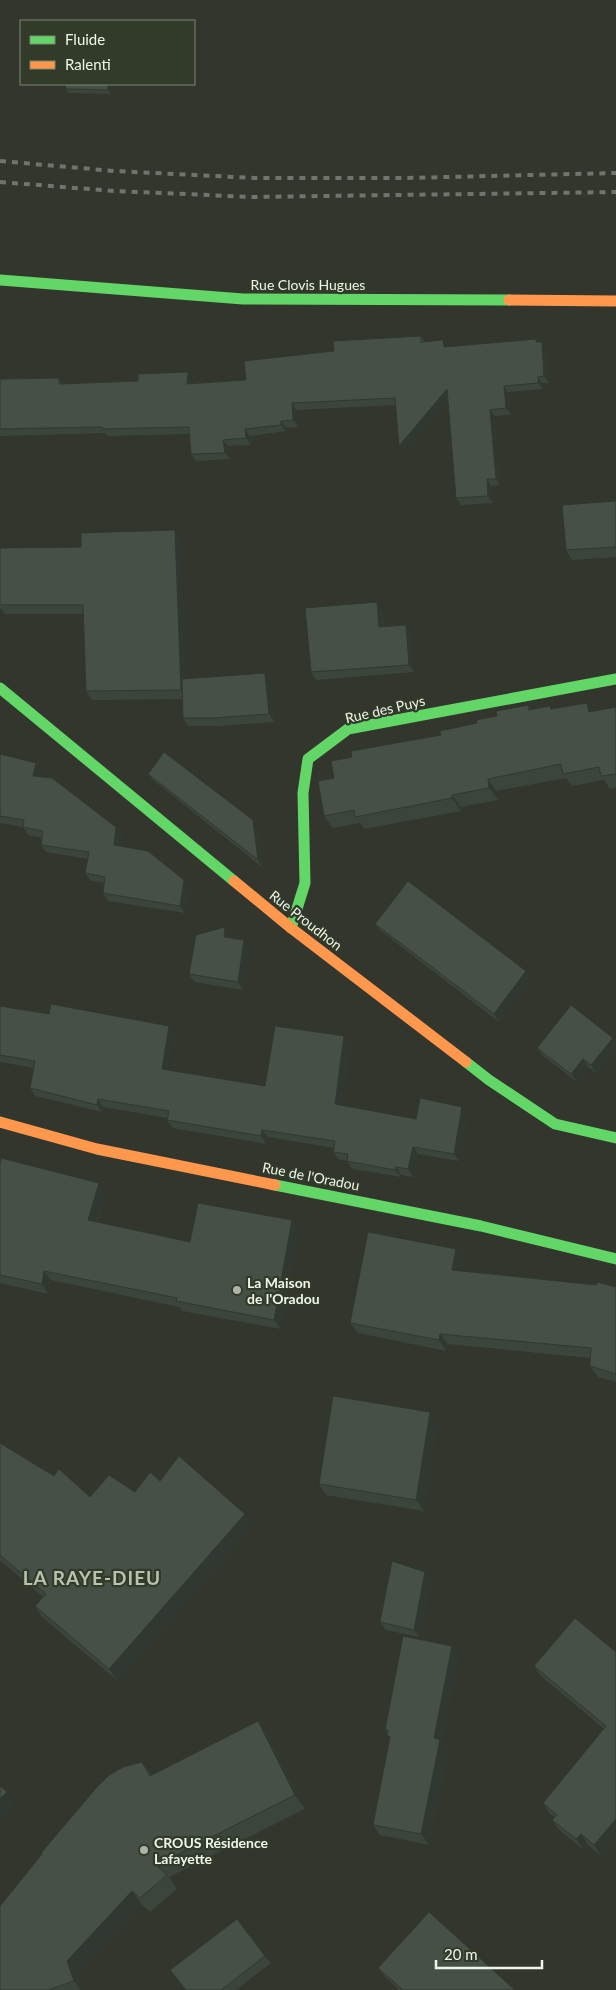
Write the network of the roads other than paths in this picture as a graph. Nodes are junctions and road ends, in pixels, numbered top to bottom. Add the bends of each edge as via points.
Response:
1 (0, 280) edge
2 (616, 301) edge
3 (616, 679) edge
4 (0, 688) edge
5 (291, 928) junction
6 (0, 1122) edge
7 (616, 1138) edge
8 (616, 1259) edge

1 - 2 street, Rue Clovis Hugues via 243,299
3 - 5 street, Rue des Puys via 348,729 308,759 303,793 305,883
4 - 5 street, Rue Proudhon
5 - 7 street, Rue Proudhon via 489,1080 555,1124
6 - 8 street, Rue de l'Oradou via 97,1149 481,1226

